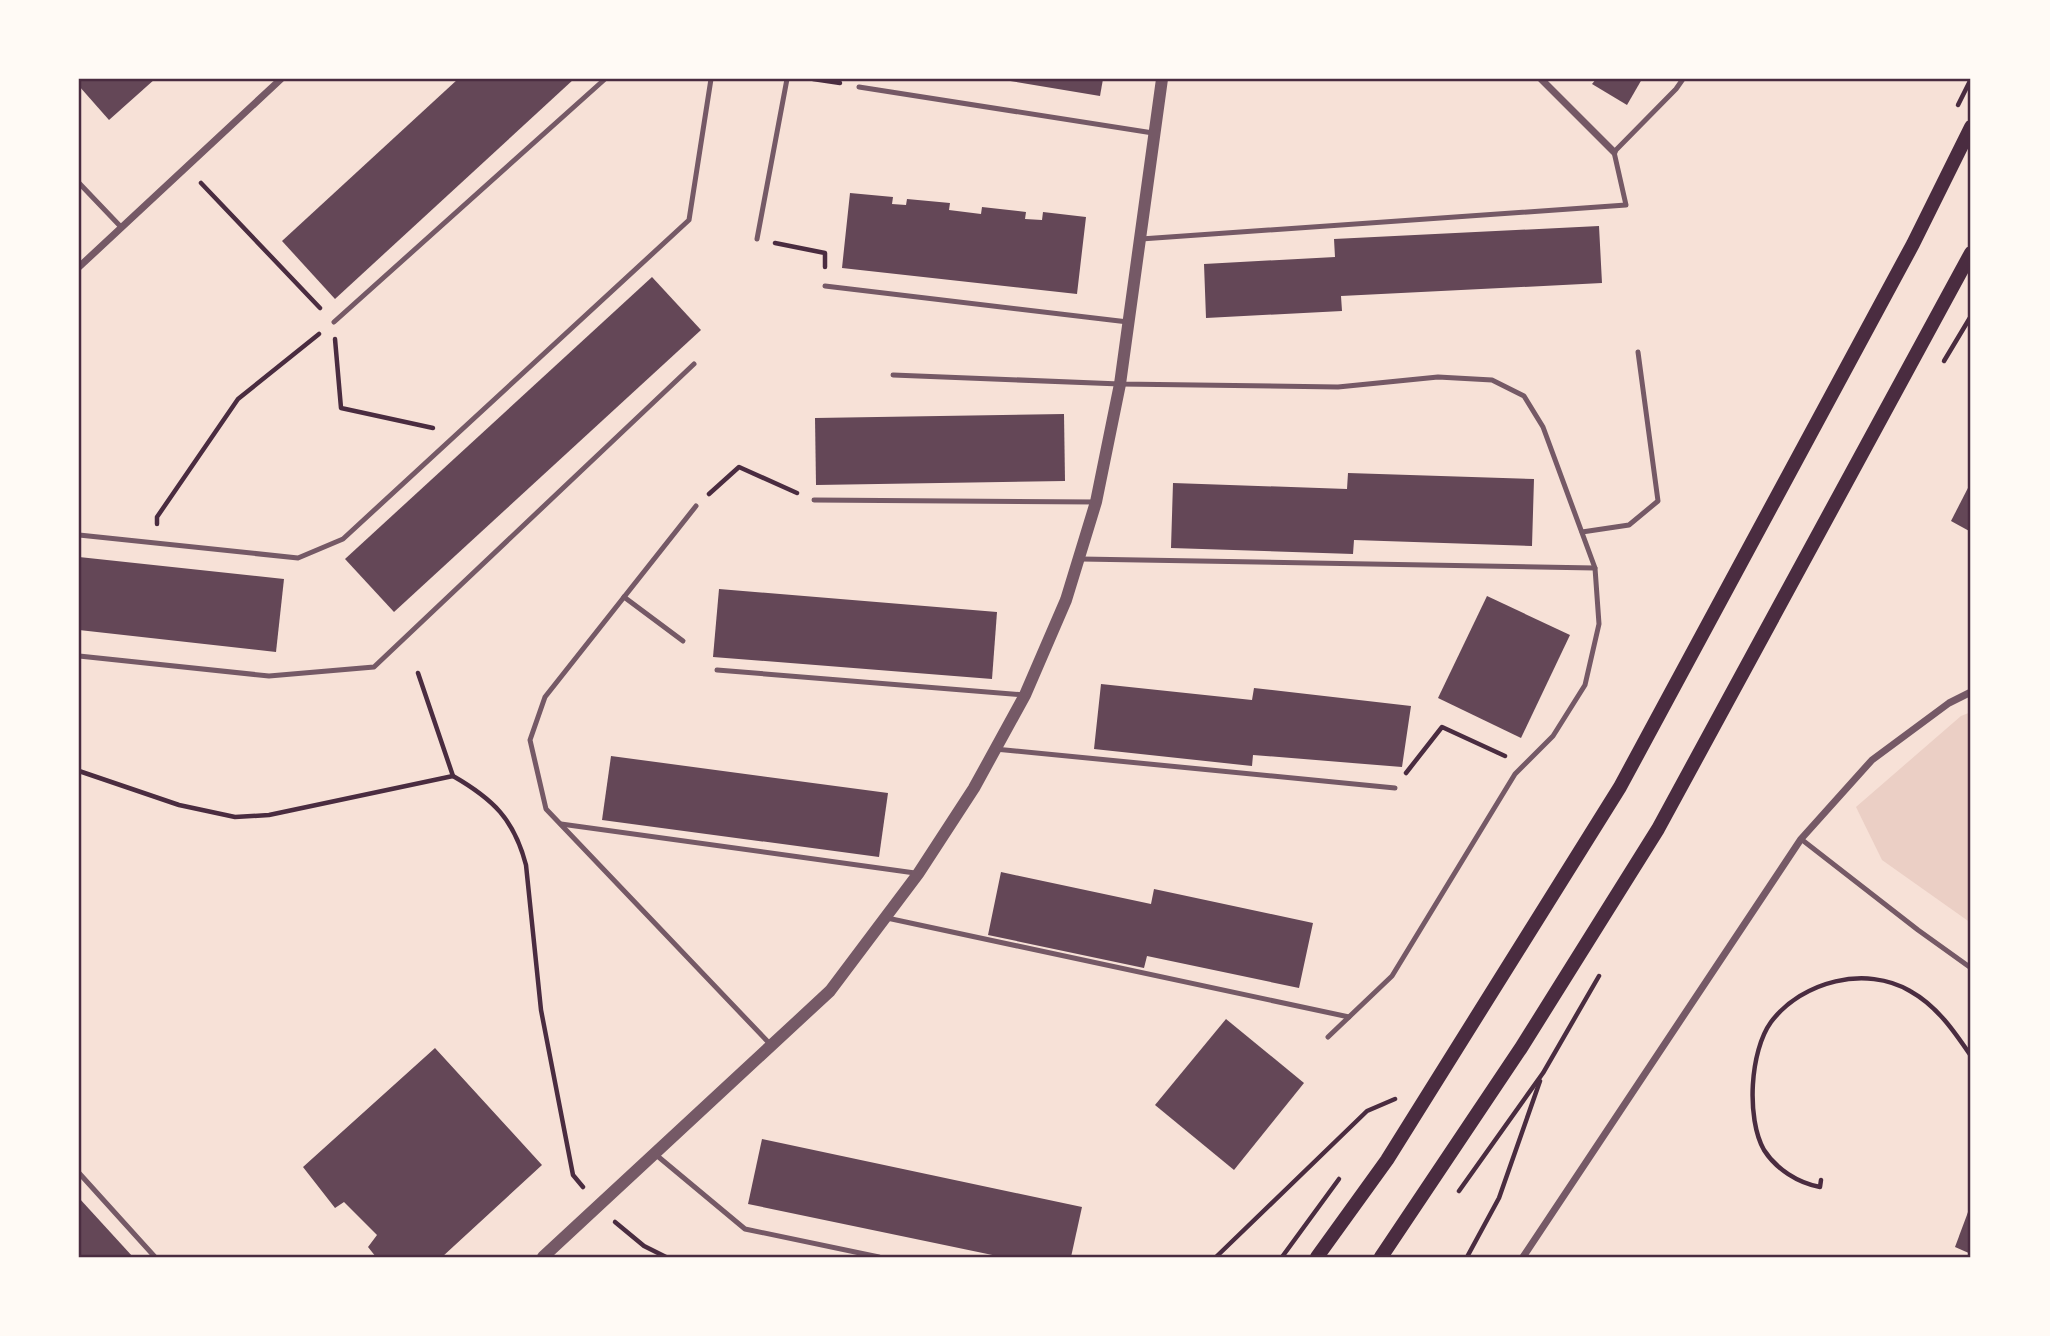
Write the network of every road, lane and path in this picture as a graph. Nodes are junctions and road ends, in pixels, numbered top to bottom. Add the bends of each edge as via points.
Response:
1 (281, 79) edge
2 (606, 79) edge
3 (711, 79) edge
4 (787, 79) edge
5 (813, 79) edge
6 (1162, 79) edge
7 (1541, 79) edge
8 (1682, 79) edge
9 (1971, 79) edge
10 (859, 86) joint
11 (1955, 114) dead end
12 (1971, 127) edge
13 (1153, 134) junction
14 (1614, 152) junction
15 (186, 167) junction
16 (79, 183) edge
17 (121, 227) junction
18 (757, 239) joint
19 (1139, 240) junction
20 (1971, 253) edge
21 (79, 267) edge
22 (825, 286) joint
23 (334, 322) junction
24 (1128, 322) junction
25 (1638, 352) dead end
26 (694, 364) dead end
27 (893, 375) dead end
28 (1120, 384) junction
29 (457, 433) junction
30 (814, 500) joint
31 (1096, 502) junction
32 (696, 506) joint
33 (1582, 532) junction
34 (79, 535) edge
35 (155, 543) junction
36 (1078, 559) junction
37 (1595, 568) junction
38 (624, 597) junction
39 (683, 641) dead end
40 (79, 656) edge
41 (717, 670) dead end
42 (418, 673) dead end
43 (1971, 692) edge
44 (1025, 695) junction
45 (995, 749) junction
46 (1524, 765) junction
47 (79, 771) edge
48 (453, 776) junction
49 (1395, 788) joint
50 (560, 824) junction
51 (1801, 839) junction
52 (918, 874) junction
53 (886, 918) junction
54 (1971, 968) edge
55 (1349, 1017) junction
56 (1328, 1037) dead end
57 (772, 1046) junction
58 (1971, 1056) edge
59 (1399, 1097) dead end
60 (655, 1154) junction
61 (79, 1173) edge
62 (1821, 1180) dead end
63 (1458, 1192) dead end
64 (600, 1206) junction
65 (155, 1257) edge
66 (543, 1257) edge
67 (666, 1257) edge
68 (878, 1257) edge
69 (1216, 1257) edge
70 (1317, 1257) edge
71 (1381, 1257) edge
72 (1467, 1257) edge
73 (1523, 1257) edge

1 - 15 street
2 - 23 lane
3 - 29 lane via 688,220
4 - 18 lane
5 - 10 path
6 - 13 street
7 - 14 street
8 - 14 lane
9 - 11 path
10 - 13 lane
12 - 70 main road via 1913,244 1620,787 1387,1160
13 - 19 street
14 - 19 lane via 1626,205
15 - 17 street
15 - 23 path
16 - 17 lane
17 - 21 street
18 - 22 path via 825,253
19 - 24 street
20 - 71 main road via 1658,829 1521,1048
22 - 24 lane
23 - 29 path via 341,408
23 - 35 path via 237,400 158,517
24 - 28 street
25 - 33 lane via 1658,501 1629,525
26 - 40 lane via 374,667 269,676
27 - 28 lane
28 - 31 street
28 - 33 lane via 1338,387 1438,377 1492,380 1524,396 1543,427
29 - 35 lane via 343,539 298,558
30 - 31 lane
30 - 32 path via 739,467
31 - 36 street
32 - 38 lane
33 - 37 lane
34 - 35 lane
36 - 37 lane
36 - 44 street via 1066,600
37 - 46 lane via 1599,624 1586,685 1553,736
38 - 39 lane
38 - 50 lane via 545,697 530,740 546,809
41 - 44 lane
42 - 48 path
43 - 51 street via 1872,760
44 - 45 street
45 - 49 lane
45 - 52 street
46 - 49 path via 1442,727
46 - 55 lane via 1392,976
47 - 48 path via 178,804 235,817 269,815
48 - 64 path via 495,805 521,846 541,1010 573,1175
50 - 52 lane
50 - 57 lane
51 - 54 lane
51 - 73 street
52 - 53 street
53 - 55 lane
53 - 57 street via 831,991
55 - 56 lane
57 - 60 street
58 - 62 path via 1945,1018 1911,991 1885,980 1851,978 1822,985 1797,998 1771,1022 1760,1047 1753,1077 1754,1121 1764,1150 1787,1174 1820,1187
59 - 69 path via 1367,1111
60 - 64 street
60 - 68 lane via 745,1229
61 - 65 lane
63 - 72 path via 1543,1073 1499,1198
64 - 66 street
64 - 67 path via 621,1229

